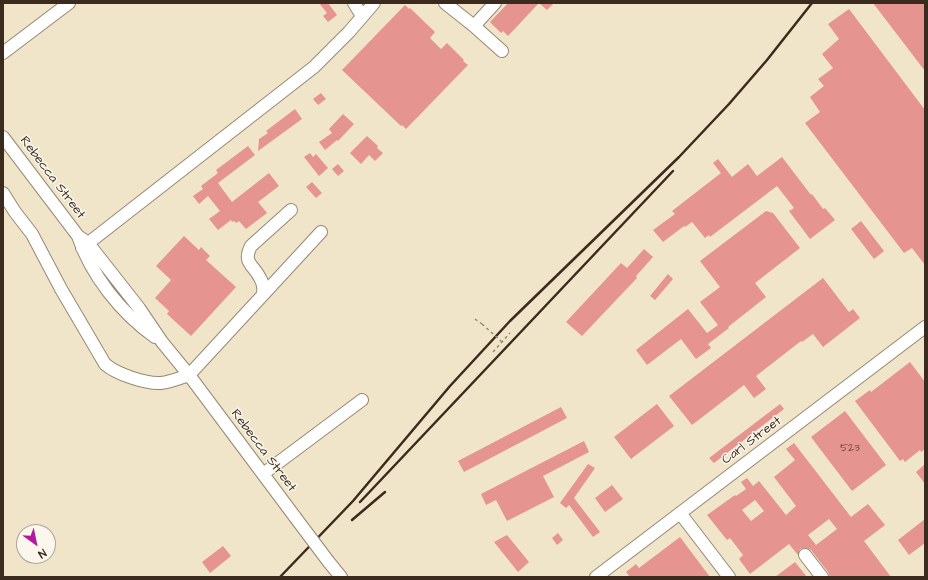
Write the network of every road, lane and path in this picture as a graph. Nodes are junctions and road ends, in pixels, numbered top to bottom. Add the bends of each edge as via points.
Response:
1 (69, 3) edge
2 (354, 3) edge
3 (374, 3) edge
4 (445, 3) edge
5 (495, 3) edge
6 (362, 16) junction
7 (474, 26) junction
8 (502, 51) dead end
9 (3, 53) edge
10 (3, 137) edge
11 (3, 193) edge
12 (291, 210) dead end
13 (321, 232) dead end
14 (83, 242) junction
15 (263, 294) junction
16 (475, 319) dead end
17 (925, 327) edge
18 (510, 333) dead end
19 (502, 342) junction
20 (493, 352) dead end
21 (189, 375) junction
22 (362, 400) dead end
23 (263, 474) junction
24 (680, 513) junction
25 (805, 555) dead end
26 (341, 577) edge
27 (596, 577) edge
28 (729, 577) edge
29 (822, 577) edge

1 - 9 street
2 - 6 street
3 - 6 street
4 - 7 street
5 - 7 street
6 - 14 street via 310,70
7 - 8 street
10 - 14 street, Rebecca Street
11 - 21 street via 38,245 105,364 119,373 149,382 162,383
12 - 15 street via 249,250 248,262 260,278 264,288
13 - 15 street
14 - 21 street, Rebecca Street via 139,308
15 - 21 street
16 - 19 path, bridge
17 - 24 street, Carl Street
18 - 19 path
19 - 20 path
21 - 23 street, Rebecca Street
22 - 23 street
23 - 26 street, Rebecca Street, bridge
24 - 27 street, Carl Street
24 - 28 street
25 - 29 street

